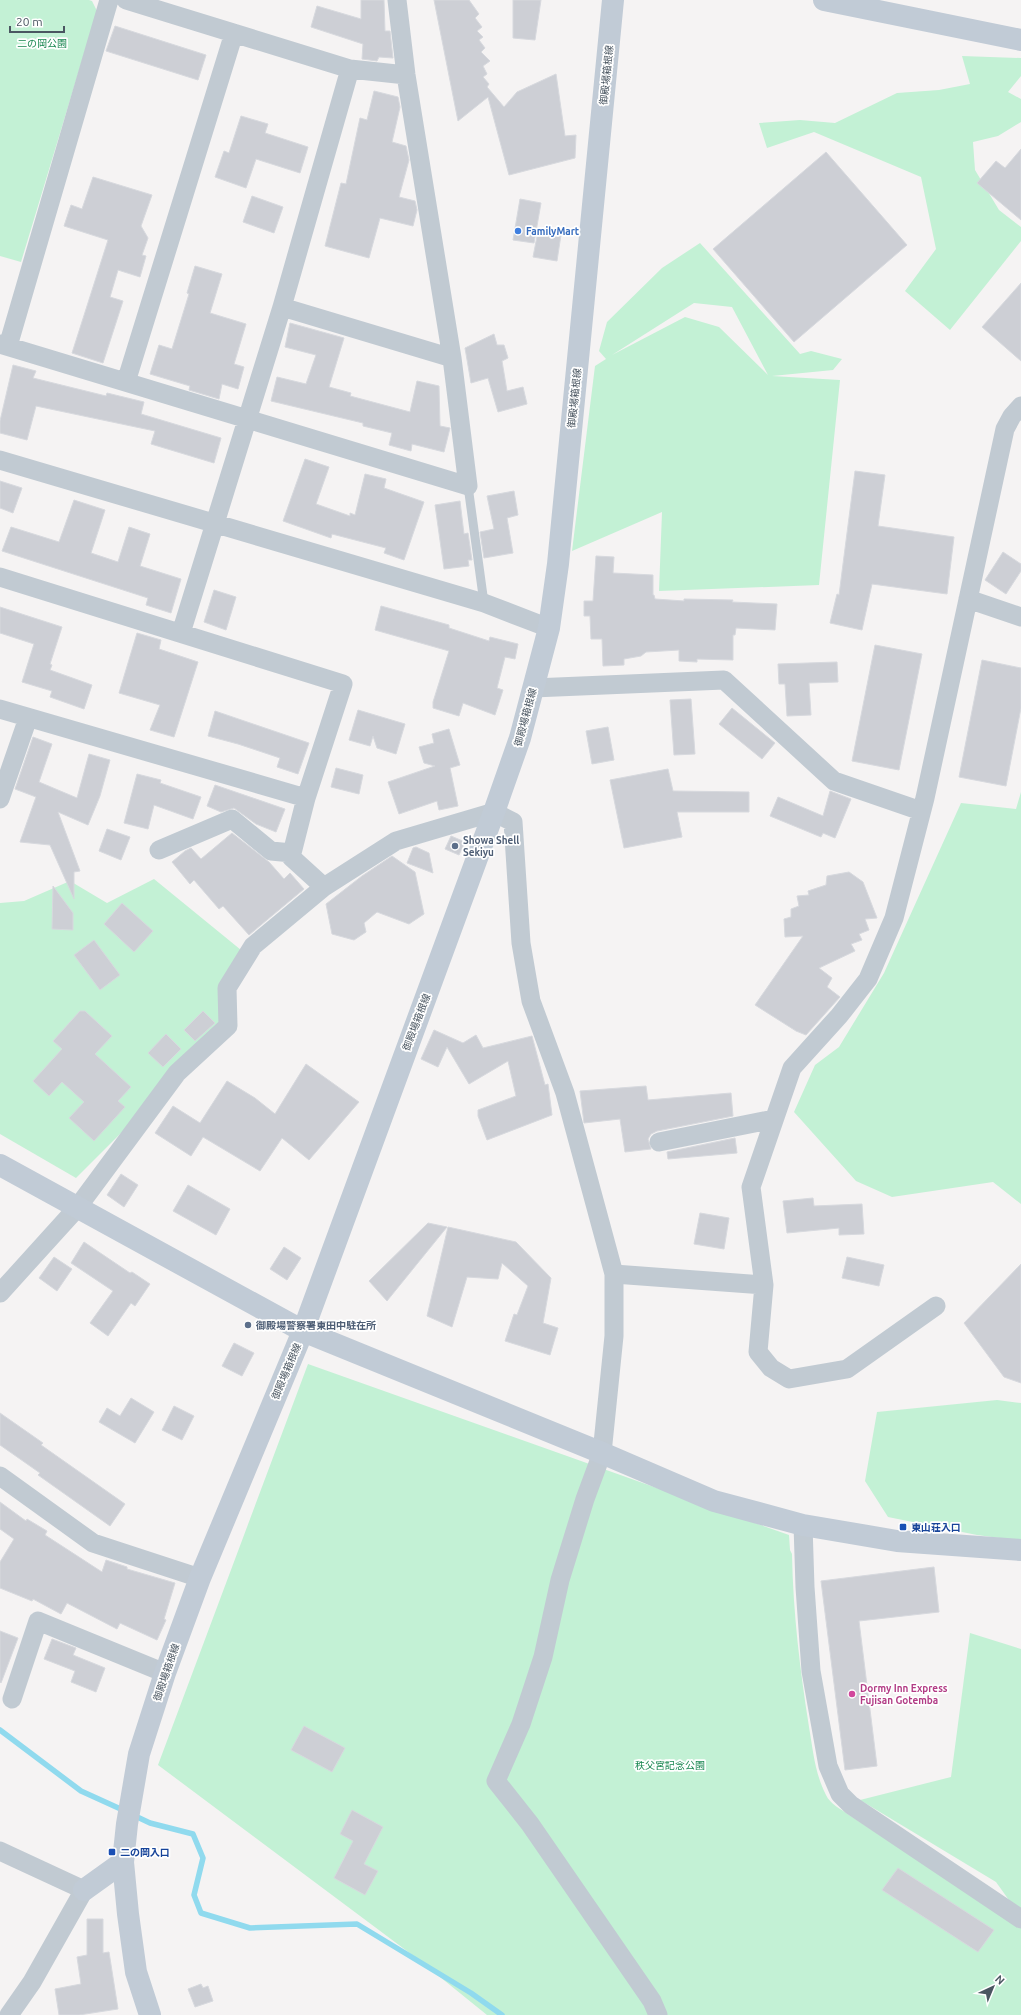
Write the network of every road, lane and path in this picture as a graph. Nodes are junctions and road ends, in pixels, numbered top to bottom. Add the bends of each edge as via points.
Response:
1 (110, 0) edge
2 (126, 0) edge
3 (397, 0) edge
4 (613, 0) edge
5 (824, 0) edge
6 (234, 33) junction
7 (1021, 40) edge
8 (350, 69) junction
9 (406, 75) junction
10 (282, 307) junction
11 (4, 345) edge
12 (452, 358) junction
13 (126, 382) junction
14 (1021, 406) edge
15 (248, 420) junction
16 (0, 460) edge
17 (468, 486) junction
18 (214, 523) junction
19 (0, 577) edge
20 (968, 599) junction
21 (484, 603) junction
22 (1021, 617) edge
23 (549, 628) junction
24 (181, 633) junction
25 (533, 688) junction
26 (0, 709) edge
27 (28, 718) junction
28 (306, 798) junction
29 (0, 799) edge
30 (922, 811) junction
31 (494, 812) junction
32 (159, 850) dead end
33 (292, 853) junction
34 (324, 887) junction
35 (774, 1119) junction
36 (659, 1142) dead end
37 (0, 1164) edge
38 (77, 1208) junction
39 (614, 1274) junction
40 (764, 1285) junction
41 (0, 1292) edge
42 (936, 1306) dead end
43 (303, 1332) junction
44 (602, 1453) junction
45 (0, 1476) edge
46 (803, 1526) junction
47 (1021, 1550) edge
48 (200, 1578) junction
49 (165, 1673) junction
50 (12, 1698) dead end
51 (0, 1851) edge
52 (123, 1862) junction
53 (84, 1890) junction
54 (1021, 1919) edge
55 (9, 2015) edge
56 (150, 2015) edge
57 (658, 2015) edge

1 - 11 street
2 - 6 street
3 - 9 street
4 - 23 main road, 御殿場箱根線 via 558,564
5 - 7 main road
6 - 8 street
6 - 13 street
8 - 9 street
8 - 10 street
9 - 12 street
10 - 12 street
10 - 15 street
11 - 13 street
12 - 17 street
13 - 15 street
14 - 20 street via 1005,429
15 - 17 street
15 - 18 street
16 - 18 street
17 - 21 lane
18 - 21 street
18 - 24 street
19 - 24 street
20 - 22 street
20 - 30 street
21 - 23 street
23 - 25 main road, 御殿場箱根線
24 - 28 street via 343,684
25 - 30 street via 724,680 834,781
25 - 31 main road, 御殿場箱根線 via 520,738
26 - 27 street
27 - 28 street
27 - 29 street
28 - 33 street
30 - 35 street via 894,918 868,979 792,1068
31 - 34 street via 396,842
31 - 39 street via 513,822 521,943 531,1002 565,1093
31 - 43 main road, 御殿場箱根線
32 - 33 street via 232,819 271,851
33 - 34 street via 291,857
34 - 38 street via 253,946 227,988 228,1026 177,1073
35 - 36 street
35 - 40 street via 751,1187
37 - 38 main road
38 - 41 street
38 - 43 main road
39 - 40 street
39 - 44 street via 614,1336
40 - 42 street via 758,1352 771,1368 789,1379 847,1369
43 - 44 main road
43 - 48 main road, 御殿場箱根線
44 - 46 main road via 714,1501
44 - 57 street via 560,1580 543,1657 521,1724 496,1781 530,1824 652,2001
45 - 48 street via 93,1544
46 - 47 main road via 897,1541
46 - 54 street via 811,1671 828,1766 836,1788 851,1805
48 - 49 main road, 御殿場箱根線
49 - 50 street via 38,1621
49 - 52 main road, 御殿場箱根線 via 139,1754
51 - 53 street
52 - 53 main road
52 - 56 main road, 御殿場箱根線 via 136,1972
53 - 55 street via 32,1982

